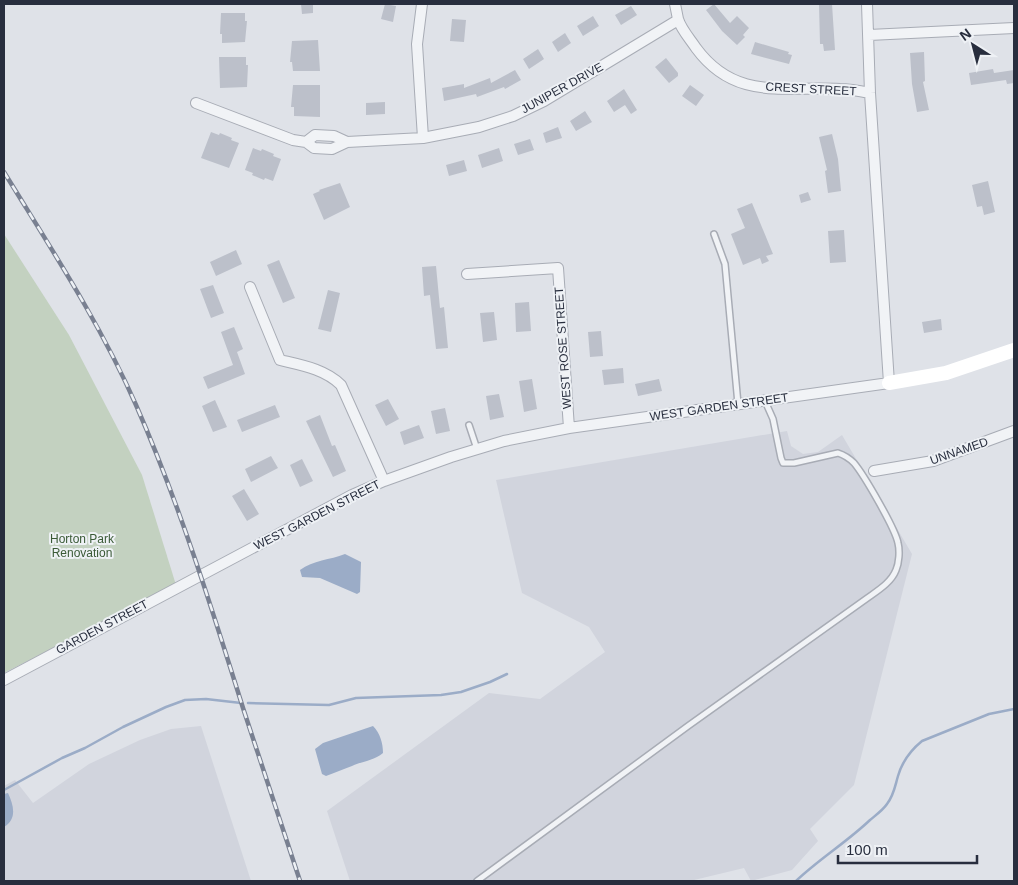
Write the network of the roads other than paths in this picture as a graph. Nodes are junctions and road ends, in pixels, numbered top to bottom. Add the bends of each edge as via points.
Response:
1 (422, 4) edge
2 (675, 4) edge
3 (867, 4) edge
4 (678, 20) junction
5 (1014, 28) edge
6 (869, 35) junction
7 (870, 93) junction
8 (196, 103) dead end
9 (423, 138) junction
10 (714, 234) dead end
11 (467, 274) dead end
12 (250, 287) dead end
13 (1014, 350) edge
14 (889, 383) junction
15 (765, 400) junction
16 (738, 404) junction
17 (469, 425) dead end
18 (569, 428) junction
19 (1014, 431) edge
20 (477, 449) junction
21 (874, 471) dead end
22 (384, 481) junction
23 (200, 575) joint
24 (4, 680) edge
25 (477, 881) edge

1 - 9 street via 417,44
2 - 4 street, CREST STREET
3 - 6 street
4 - 7 street, CREST STREET via 711,64 722,74 748,86
4 - 9 street, JUNIPER DRIVE via 544,101 513,116 479,128
5 - 6 street
6 - 7 street
7 - 14 street
8 - 9 street, JUNIPER DRIVE via 293,140 306,142 315,135 334,136 347,142
10 - 16 lane via 724,264
11 - 18 street, WEST ROSE STREET via 558,268
12 - 22 street via 280,360 333,376 340,385
13 - 14 street via 946,373
14 - 15 street, WEST GARDEN STREET
15 - 16 street, WEST GARDEN STREET
15 - 25 lane via 783,463 838,453 853,462 895,534 899,545 897,569 887,583 866,599
16 - 18 street, WEST GARDEN STREET
17 - 20 lane
18 - 20 street, WEST GARDEN STREET
19 - 21 street, UNNAMED via 933,461
20 - 22 street, WEST GARDEN STREET
22 - 23 street, WEST GARDEN STREET
23 - 24 street, GARDEN STREET

